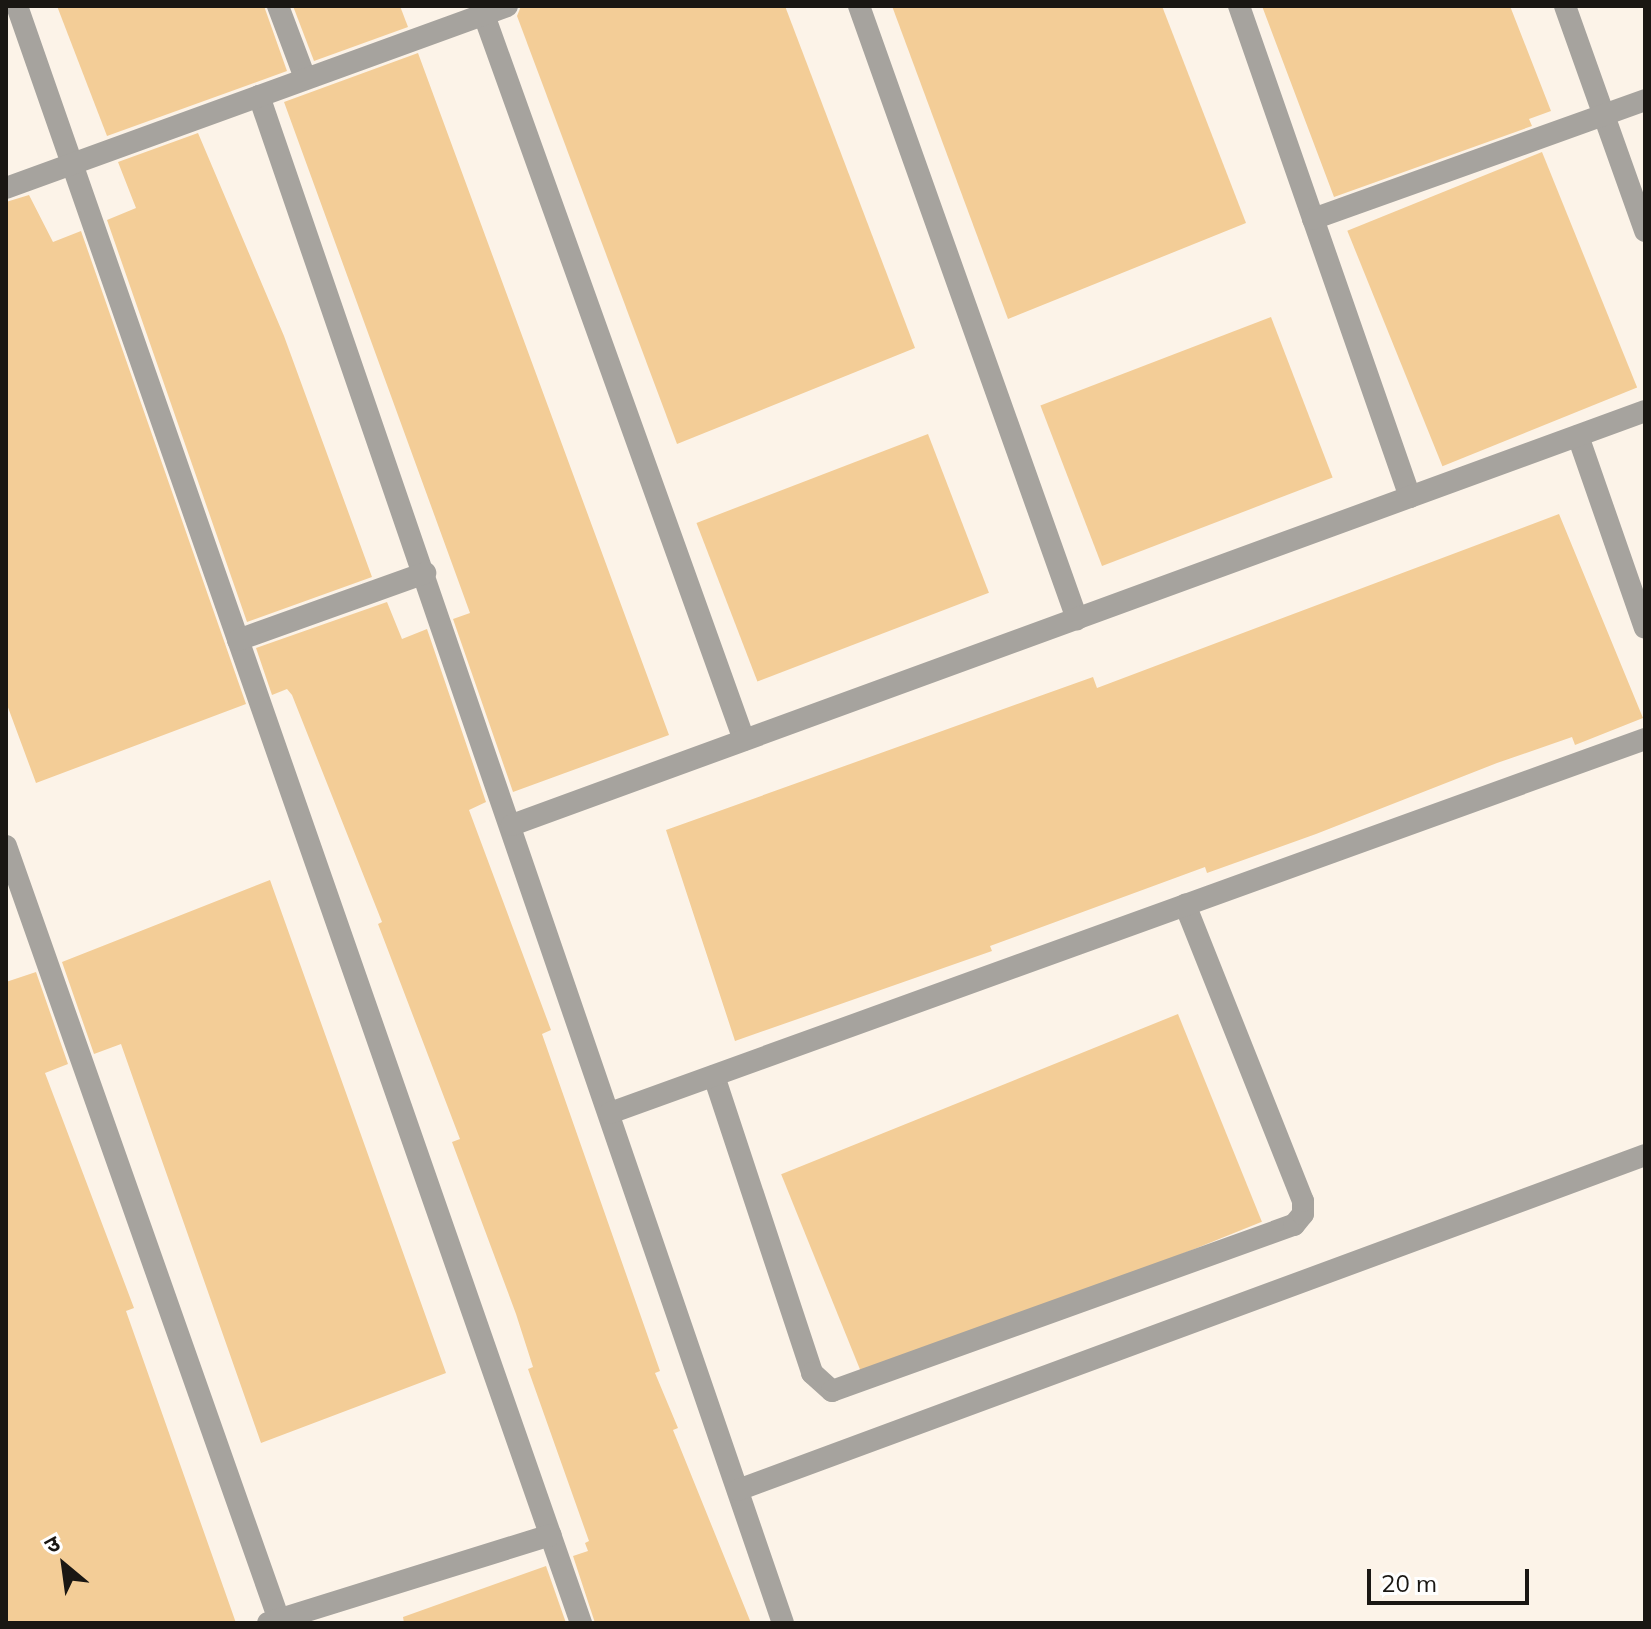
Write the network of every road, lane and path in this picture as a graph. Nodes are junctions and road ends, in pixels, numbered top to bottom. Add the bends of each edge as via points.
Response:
1 (17, 6) edge
2 (278, 6) edge
3 (507, 6) edge
4 (859, 6) edge
5 (1239, 6) edge
6 (1565, 6) edge
7 (484, 15) junction
8 (305, 78) junction
9 (259, 96) junction
10 (1645, 100) edge
11 (1604, 117) junction
12 (72, 164) junction
13 (6, 188) edge
14 (1313, 219) junction
15 (1645, 231) edge
16 (1645, 411) edge
17 (1578, 436) junction
18 (1410, 497) junction
19 (425, 573) junction
20 (1077, 619) junction
21 (1645, 628) edge
22 (238, 640) junction
23 (1645, 739) edge
24 (744, 740) junction
25 (512, 825) junction
26 (6, 846) edge
27 (1185, 905) junction
28 (714, 1076) junction
29 (610, 1113) junction
30 (1645, 1155) edge
31 (738, 1490) junction
32 (551, 1535) junction
33 (274, 1621) edge
34 (581, 1623) edge
35 (783, 1623) edge

1 - 12 street
2 - 8 street
3 - 7 street
4 - 20 street
5 - 14 street
6 - 11 street
7 - 8 street
7 - 24 street
8 - 9 street
9 - 12 street
9 - 19 street
10 - 11 street
11 - 14 street
11 - 15 street
12 - 13 street
12 - 22 street
14 - 18 street
16 - 17 street
17 - 18 street
17 - 21 street
18 - 20 street
19 - 22 street
19 - 25 street
20 - 24 street
22 - 32 street
23 - 27 street
24 - 25 street
25 - 29 street
26 - 33 street
27 - 28 street
27 - 28 street via 1303,1201 1303,1214 1294,1225 832,1391 812,1373
28 - 29 street
29 - 31 street
30 - 31 street
31 - 35 street
32 - 33 street
32 - 34 street

